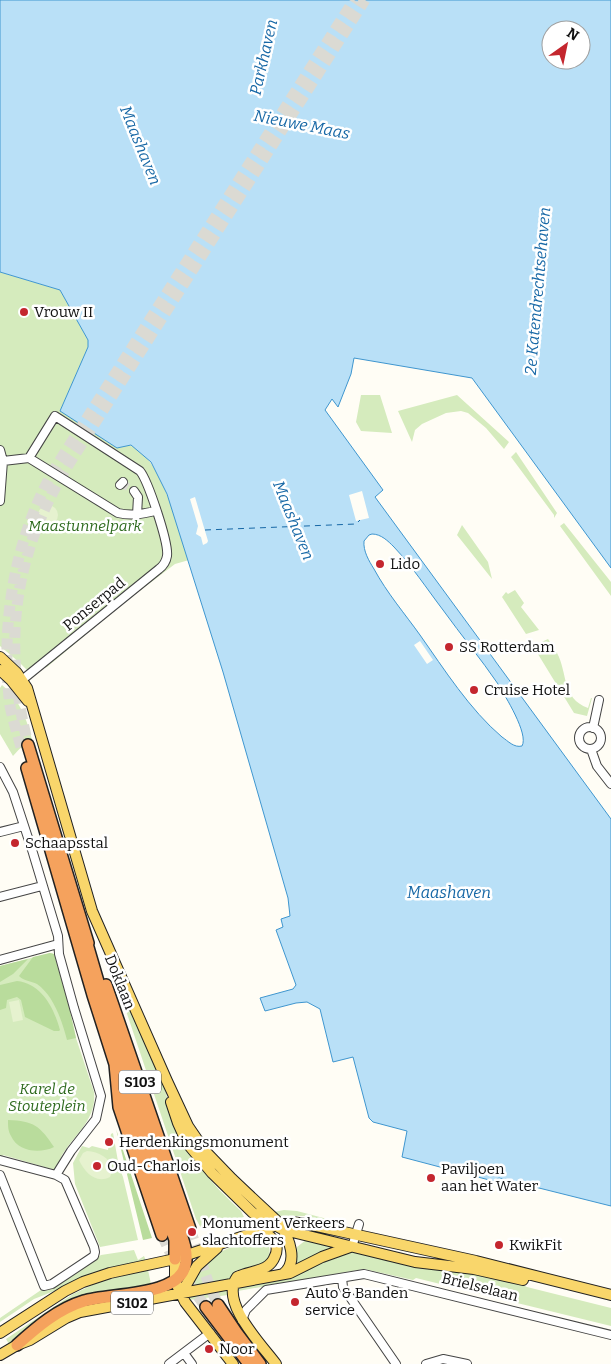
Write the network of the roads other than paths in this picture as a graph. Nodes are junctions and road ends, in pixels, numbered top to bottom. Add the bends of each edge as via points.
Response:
1 (0, 450) edge
2 (29, 458) junction
3 (3, 461) junction
4 (134, 491) dead end
5 (0, 498) edge
6 (155, 511) junction
7 (136, 515) junction
8 (0, 657) edge
9 (0, 670) edge
10 (22, 680) junction
11 (600, 700) dead end
12 (31, 706) junction
13 (593, 728) junction
14 (591, 749) junction
15 (0, 767) edge
16 (611, 784) edge
17 (24, 826) junction
18 (0, 832) edge
19 (42, 886) junction
20 (0, 897) edge
21 (85, 937) junction
22 (58, 944) junction
23 (0, 960) edge
24 (115, 1064) junction
25 (167, 1082) junction
26 (0, 1160) edge
27 (56, 1174) junction
28 (0, 1175) edge
29 (253, 1213) junction
30 (359, 1224) dead end
31 (279, 1227) junction
32 (190, 1229) tunnel mouth
33 (261, 1231) junction
34 (303, 1234) junction
35 (162, 1235) tunnel mouth
36 (247, 1235) junction
37 (356, 1235) junction
38 (224, 1243) junction
39 (352, 1246) junction
40 (292, 1252) junction
41 (186, 1255) junction
42 (175, 1259) junction
43 (283, 1274) junction
44 (342, 1278) junction
45 (175, 1280) junction
46 (234, 1283) junction
47 (181, 1294) junction
48 (611, 1295) edge
49 (611, 1301) edge
50 (218, 1305) tunnel mouth
51 (206, 1307) tunnel mouth
52 (242, 1320) junction
53 (0, 1333) edge
54 (210, 1334) junction
55 (611, 1335) edge
56 (17, 1345) junction
57 (184, 1353) junction
58 (0, 1355) edge
59 (169, 1364) edge
60 (192, 1364) edge
61 (233, 1364) edge
62 (249, 1364) edge
63 (260, 1364) edge
64 (276, 1364) edge
65 (396, 1364) edge
66 (426, 1364) edge
67 (467, 1364) edge

1 - 3 street
2 - 3 street
2 - 6 street, Ponserpad via 55,416 140,471 150,490
2 - 7 street via 112,510
3 - 5 street
4 - 7 street via 138,500
6 - 7 street
6 - 10 street, Ponserpad via 169,542 165,563
8 - 10 main road, Doklaan
9 - 12 main road, Doklaan via 18,687
10 - 12 main road, Doklaan
11 - 13 street
12 - 25 main road, Doklaan via 92,911
13 - 14 street via 601,739 598,746
13 - 14 street via 586,728 580,737 582,746
14 - 16 street via 597,766
15 - 17 street via 13,792
17 - 18 street
17 - 19 street
19 - 20 street
19 - 22 street
21 - 24 highway, Doklaan / S103 via 24,746
21 - 32 highway, Doklaan / S103 via 109,991
21 - 41 highway
22 - 23 street
22 - 27 street via 101,1096 96,1119
24 - 35 highway, Doklaan / S103 via 119,1107
24 - 42 highway via 175,1240
25 - 29 main road, Doklaan via 187,1143
25 - 31 main road, Doklaan via 188,1126 205,1151
26 - 27 street
27 - 28 street via 67,1182 95,1254 52,1284 44,1286
29 - 31 main road, Doklaan
29 - 36 main road via 252,1229
30 - 37 street
31 - 33 main road, Brielselaan
31 - 34 main road, Brielselaan
31 - 37 main road, Brielselaan via 292,1222 303,1223
31 - 40 main road, Doklaan
33 - 36 main road, Brielselaan
33 - 46 main road via 275,1242 274,1259 266,1268 239,1276
34 - 39 main road, Brielselaan
34 - 40 main road via 297,1237
36 - 38 main road, S102
37 - 39 street
37 - 48 main road, Brielselaan
38 - 41 main road, S102
38 - 47 main road via 197,1266
39 - 43 main road
39 - 49 main road, Brielselaan via 415,1262 486,1271
40 - 43 main road via 290,1266
41 - 42 main road, S102
41 - 45 highway via 182,1274
42 - 45 main road
42 - 53 main road, S102 via 83,1282
43 - 46 main road
44 - 52 street, Brielselaan via 266,1290 246,1310
44 - 55 street, Brielselaan via 368,1274
44 - 65 street via 343,1286
45 - 47 main road
45 - 56 highway via 163,1288 87,1300 71,1306 35,1328
46 - 47 main road, S102
46 - 52 main road via 233,1297
47 - 54 main road
47 - 56 main road, S102 via 84,1311
50 - 63 highway
51 - 62 highway
52 - 64 main road
54 - 57 street
54 - 61 main road
56 - 58 main road, S102
57 - 59 street
57 - 60 street
66 - 67 street via 443,1359

